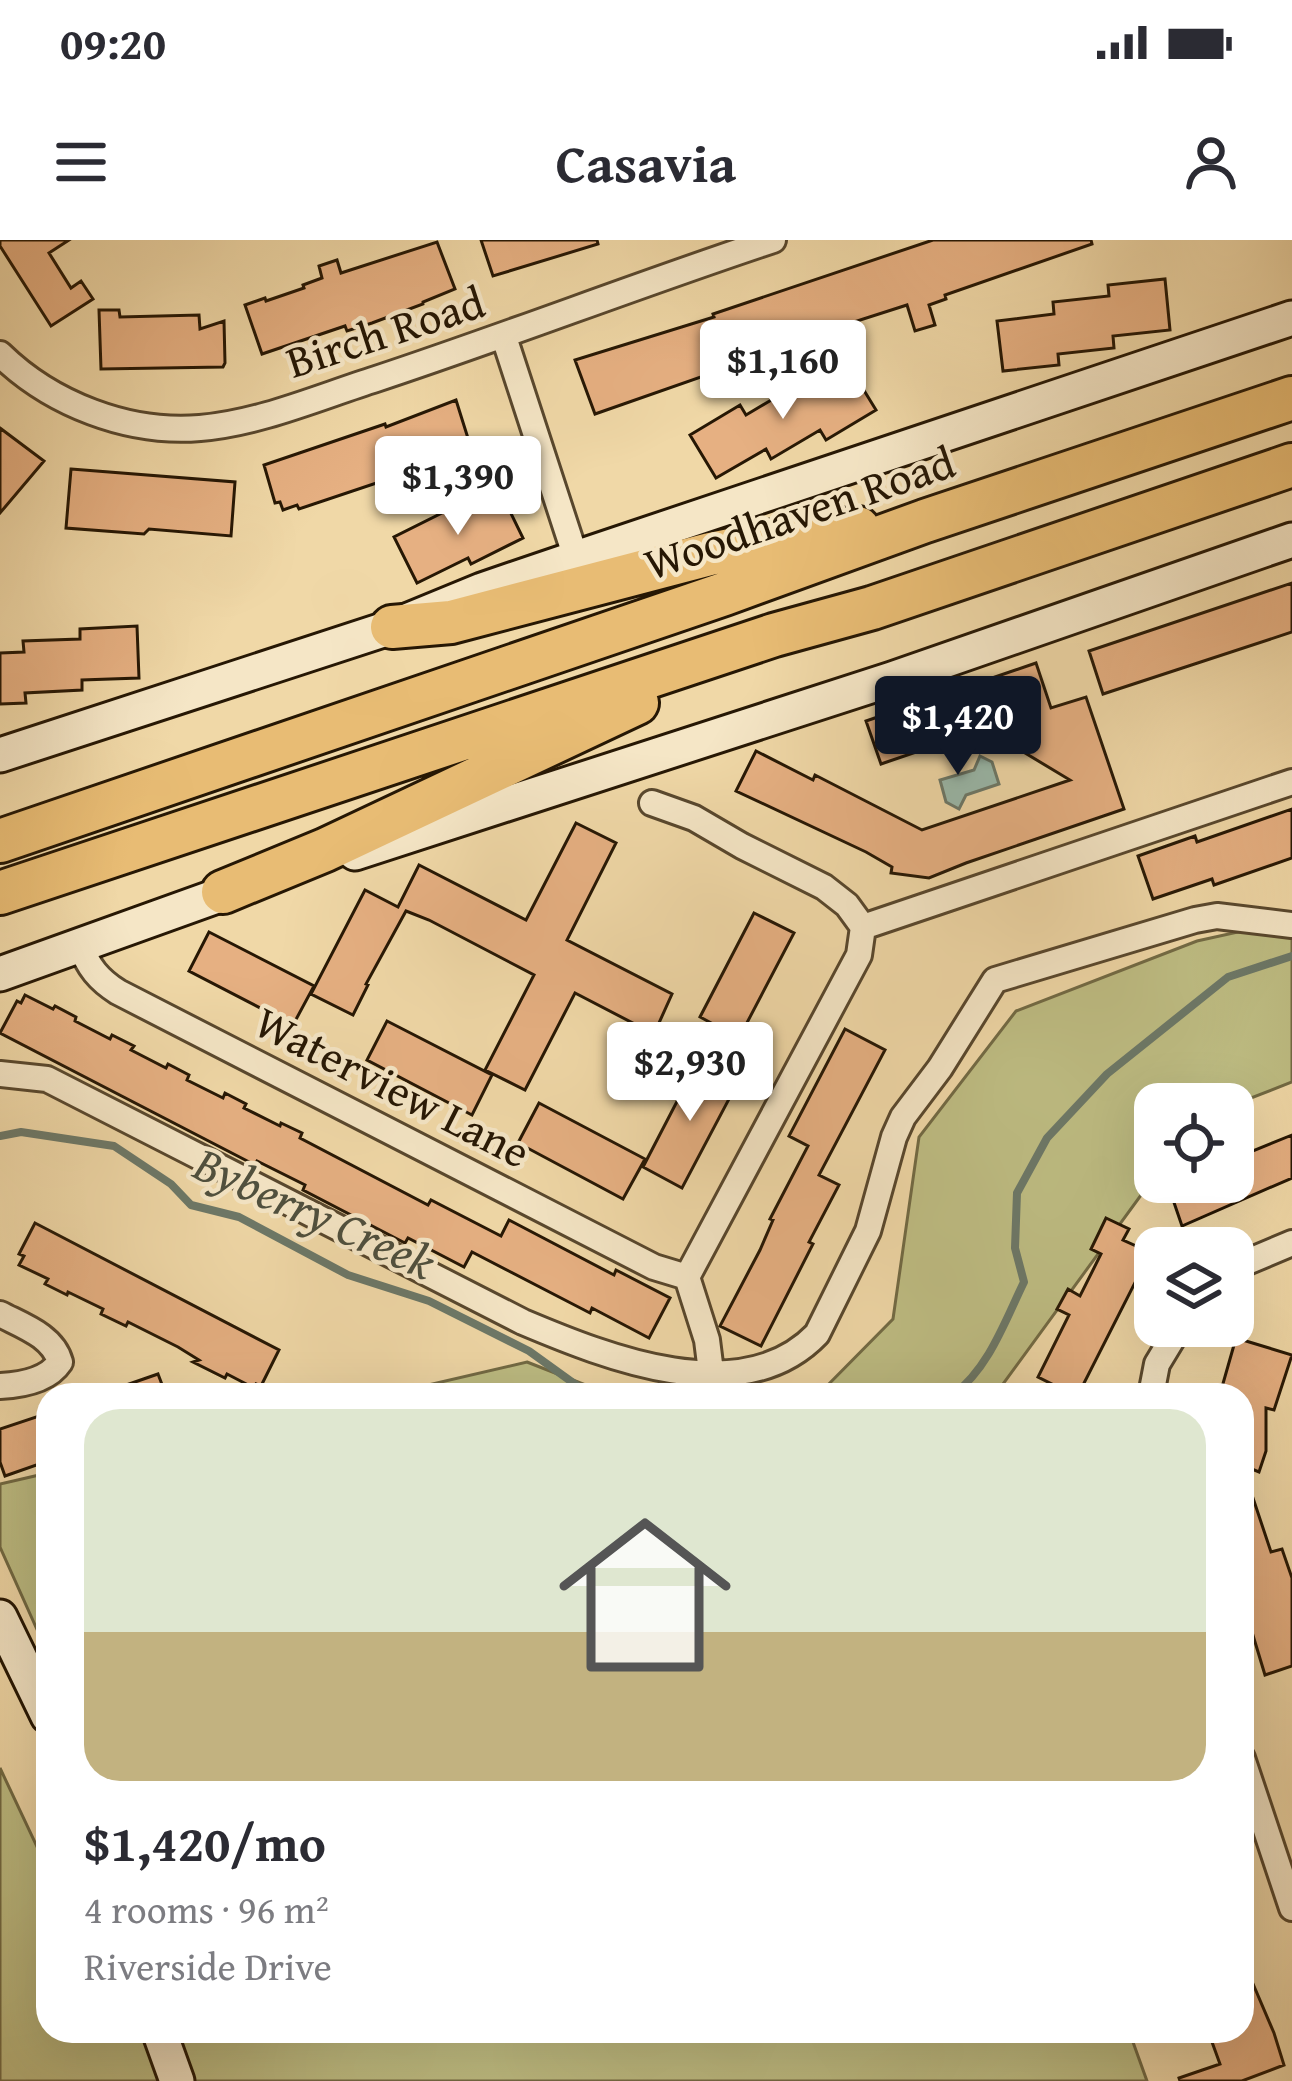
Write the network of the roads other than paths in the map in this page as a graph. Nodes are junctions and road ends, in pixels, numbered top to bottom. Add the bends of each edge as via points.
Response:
1 (773, 240) edge
2 (701, 251) edge
3 (1292, 318) edge
4 (505, 337) junction
5 (0, 354) edge
6 (1292, 398) edge
7 (1292, 465) edge
8 (925, 521) junction
9 (1292, 540) edge
10 (575, 558) junction
11 (392, 627) junction
12 (774, 635) junction
13 (0, 755) edge
14 (630, 764) junction
15 (1292, 782) edge
16 (0, 841) edge
17 (224, 892) junction
18 (0, 893) edge
19 (1292, 925) edge
20 (862, 927) junction
21 (81, 946) junction
22 (0, 974) edge
23 (0, 1074) edge
24 (1292, 1243) edge
25 (1254, 1259) edge
26 (687, 1276) junction
27 (0, 1314) edge
28 (1167, 1347) edge
29 (711, 1372) junction
30 (1153, 1383) edge
31 (0, 1386) edge
32 (0, 1617) edge
33 (36, 1691) edge
34 (1254, 1792) edge
35 (1292, 1821) edge
36 (1267, 1829) junction
37 (1290, 1897) edge
38 (163, 2043) edge
39 (177, 2081) edge

1 - 2 street, Birch Road
2 - 4 street, Birch Road
3 - 10 main road, Woodhaven Road
4 - 5 street, Birch Road via 255,418 199,428 104,418
4 - 10 street
6 - 8 highway, Woodhaven Road
7 - 12 highway
8 - 11 highway via 819,532 452,622
8 - 16 highway, Woodhaven Road
9 - 14 main road
10 - 11 main road, Woodhaven Road
11 - 13 main road, Woodhaven Road
12 - 17 highway via 566,739
12 - 18 highway
14 - 17 main road
14 - 20 street via 652,803 824,887
15 - 20 street
17 - 21 main road
19 - 29 street via 1216,916 995,980 894,1137 868,1232 818,1334 773,1363
20 - 26 street via 860,955
21 - 22 main road
21 - 26 street, Waterview Lane via 87,964 118,992 654,1267
23 - 29 street via 47,1079 584,1348 665,1370
24 - 25 street
26 - 29 street
27 - 31 street via 51,1342 60,1362 44,1377
28 - 30 street
32 - 33 main road
34 - 36 street
35 - 36 street
36 - 37 street
38 - 39 main road

